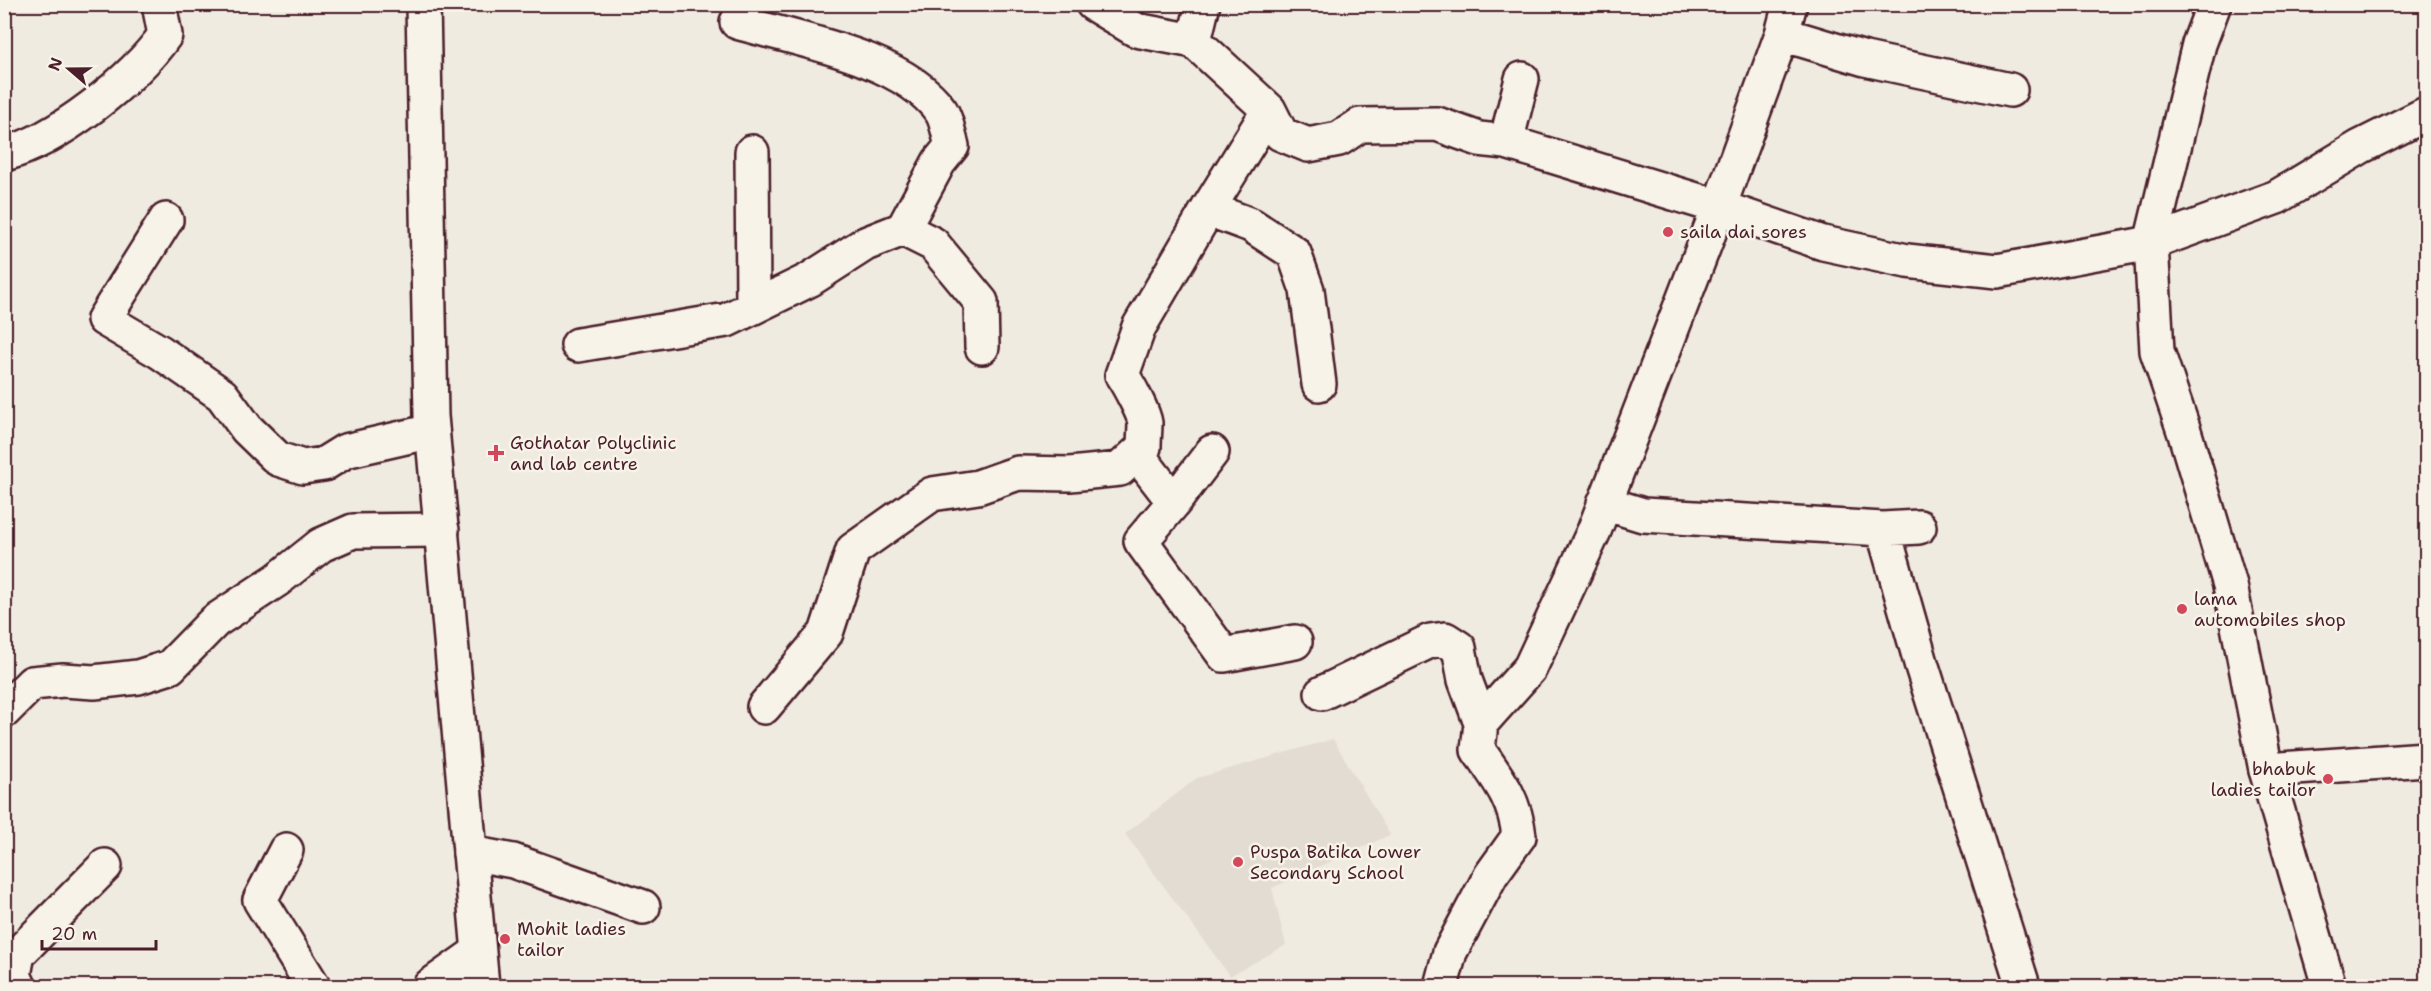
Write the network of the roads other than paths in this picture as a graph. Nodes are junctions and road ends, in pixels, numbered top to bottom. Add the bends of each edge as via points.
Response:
1 (159, 4) edge
2 (423, 4) edge
3 (1093, 4) edge
4 (1203, 4) edge
5 (2214, 4) edge
6 (1786, 20) edge
7 (737, 22) dead end
8 (1194, 41) junction
9 (1522, 79) dead end
10 (2010, 90) dead end
11 (1269, 110) junction
12 (2427, 114) edge
13 (1506, 142) junction
14 (752, 152) dead end
15 (4, 154) edge
16 (1719, 207) junction
17 (1208, 209) junction
18 (166, 220) dead end
19 (903, 229) junction
20 (2151, 243) junction
21 (753, 306) junction
22 (578, 345) dead end
23 (982, 346) dead end
24 (1319, 384) dead end
25 (432, 431) junction
26 (1212, 452) dead end
27 (1137, 454) junction
28 (1174, 502) junction
29 (1604, 503) junction
30 (1919, 527) dead end
31 (1883, 529) junction
32 (442, 530) junction
33 (1294, 642) dead end
34 (1322, 693) dead end
35 (764, 707) dead end
36 (4, 711) edge
37 (1481, 723) junction
38 (2427, 759) edge
39 (2266, 770) junction
40 (286, 850) dead end
41 (470, 853) junction
42 (105, 866) dead end
43 (643, 907) dead end
44 (478, 952) junction
45 (19, 987) edge
46 (313, 987) edge
47 (430, 987) edge
48 (482, 987) edge
49 (1441, 987) edge
50 (2023, 987) edge
51 (2329, 987) edge

1 - 15 street via 165,35 154,51 59,130
2 - 25 street
3 - 8 street via 1136,30
4 - 8 street
5 - 20 street via 2199,44
6 - 10 street via 1865,60
6 - 16 street
7 - 19 street via 836,48 908,80 942,112 952,146 939,162
8 - 11 street
9 - 13 street
11 - 13 street via 1281,134 1308,145 1339,139 1360,125 1437,124 1479,140
11 - 17 street
12 - 20 street via 2360,147 2277,197
13 - 16 street
14 - 21 street
16 - 20 street via 1823,243 1907,261 1997,271
16 - 29 street
17 - 24 street via 1251,225 1294,253 1307,290
17 - 27 street via 1139,327 1122,375 1145,420 1144,447
18 - 25 street via 104,319 222,395 247,429 278,459 303,467 324,464 345,451
19 - 21 street via 865,244 809,280
19 - 23 street via 933,244 981,302
20 - 39 street via 2157,351 2230,585
21 - 22 street via 727,320
25 - 32 street
26 - 28 street
27 - 28 street
27 - 35 street via 1120,469 1070,474 1018,473 978,487 932,494 853,549 826,633
28 - 33 street via 1141,542 1224,655
29 - 31 street via 1643,515
29 - 37 street via 1530,668
30 - 31 street
31 - 50 street
32 - 36 street via 353,531 321,545 215,621 170,667 138,677 32,683
32 - 41 street
34 - 37 street via 1430,641 1445,639 1459,648 1465,680
37 - 49 street via 1478,750 1507,794 1516,814 1519,836 1491,875 1450,952
38 - 39 street
39 - 51 street
40 - 46 street via 260,900
41 - 43 street via 513,861
41 - 44 street
42 - 45 street via 18,954 14,975
44 - 47 street
44 - 48 street

